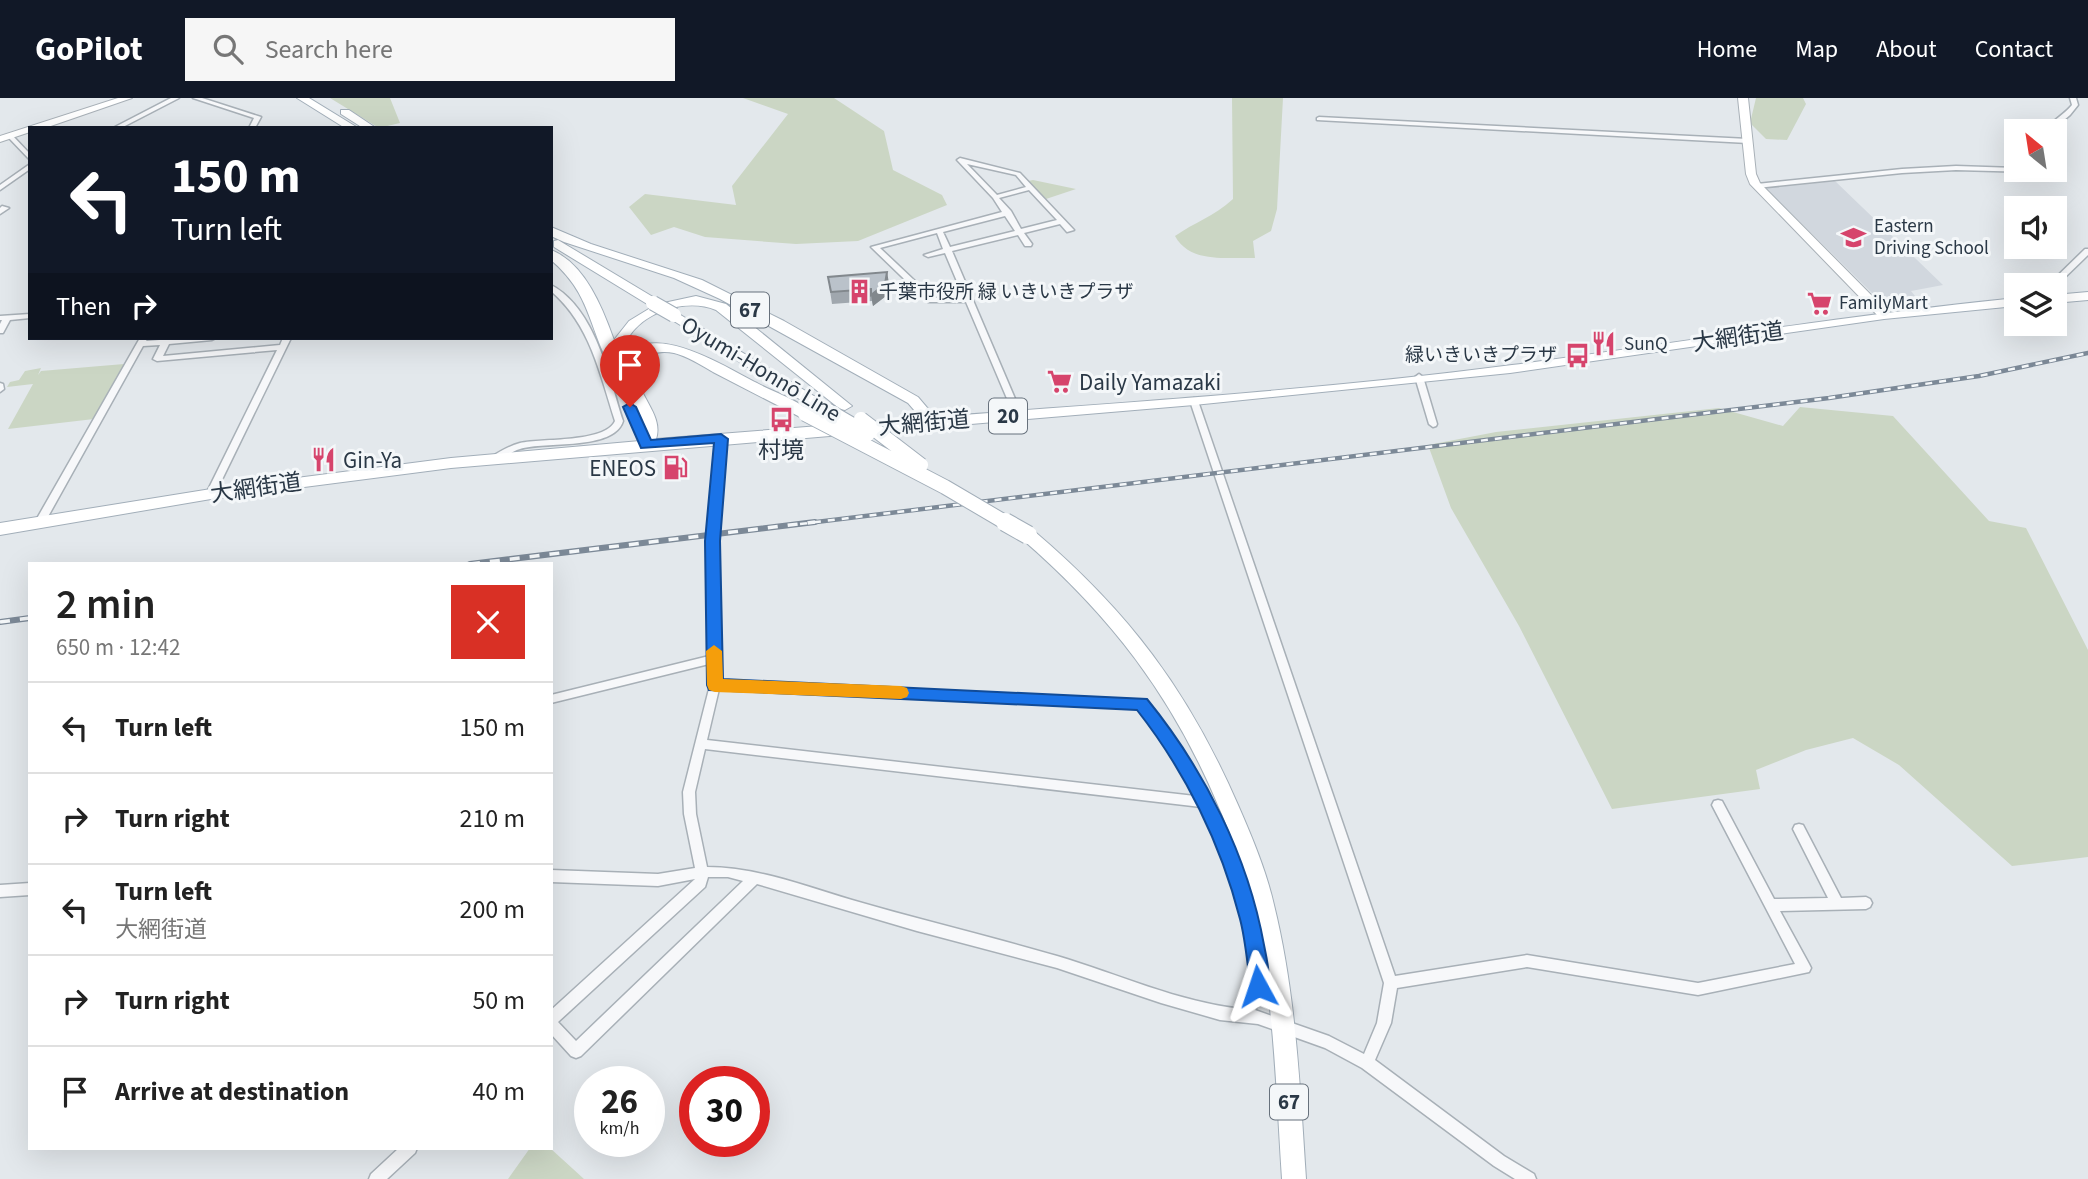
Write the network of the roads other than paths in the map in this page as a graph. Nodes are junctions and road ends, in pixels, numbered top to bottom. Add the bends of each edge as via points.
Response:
1 (127, 98) edge
2 (176, 98) edge
3 (196, 98) edge
4 (302, 98) edge
5 (320, 98) edge
6 (1743, 98) edge
7 (2073, 98) edge
8 (1319, 119) dead end
9 (2064, 119) edge
10 (41, 126) edge
11 (120, 126) edge
12 (253, 126) edge
13 (350, 126) edge
14 (368, 126) edge
15 (28, 130) edge
16 (5, 137) edge
17 (1748, 141) junction
18 (28, 156) edge
19 (28, 167) edge
20 (2004, 169) edge
21 (1757, 186) junction
22 (0, 188) edge
23 (1031, 188) junction
24 (996, 197) junction
25 (1008, 213) junction
26 (1063, 220) junction
27 (939, 230) junction
28 (1070, 230) dead end
29 (1020, 232) junction
30 (553, 242) edge
31 (553, 243) edge
32 (553, 243) edge
33 (1028, 244) dead end
34 (948, 251) junction
35 (2088, 251) edge
36 (928, 255) dead end
37 (2065, 273) edge
38 (553, 289) edge
39 (2088, 296) edge
40 (2067, 298) edge
41 (968, 300) junction
42 (2004, 303) edge
43 (1884, 315) junction
44 (28, 316) edge
45 (4, 317) edge
46 (0, 331) edge
47 (189, 340) edge
48 (260, 340) edge
49 (143, 341) edge
50 (166, 342) junction
51 (285, 342) edge
52 (255, 350) junction
53 (613, 358) junction
54 (1419, 377) junction
55 (1194, 401) junction
56 (1018, 415) junction
57 (931, 422) junction
58 (1433, 424) dead end
59 (721, 439) junction
60 (646, 444) junction
61 (493, 460) junction
62 (920, 465) junction
63 (211, 494) junction
64 (40, 522) junction
65 (0, 529) edge
66 (1028, 535) junction
67 (714, 659) junction
68 (715, 685) junction
69 (553, 699) edge
70 (701, 744) junction
71 (1205, 802) junction
72 (1718, 805) dead end
73 (1799, 829) dead end
74 (702, 872) junction
75 (553, 876) edge
76 (755, 878) junction
77 (28, 889) edge
78 (0, 891) edge
79 (1838, 904) junction
80 (1866, 904) dead end
81 (1771, 905) junction
82 (1391, 983) junction
83 (1245, 1016) junction
84 (553, 1020) edge
85 (553, 1024) edge
86 (1283, 1026) junction
87 (1367, 1063) junction
88 (408, 1150) edge
89 (376, 1179) edge
90 (1294, 1179) edge
91 (1529, 1179) edge

1 - 10 street
2 - 11 street
3 - 12 street via 258,117
4 - 13 main road
5 - 14 main road
6 - 17 street
7 - 9 street via 2076,105
8 - 17 street
15 - 16 street
16 - 18 street
17 - 21 street via 1751,174
19 - 22 street
20 - 21 street via 1902,171
21 - 43 street
23 - 24 street
23 - 24 street via 1018,174 960,160
23 - 26 street
24 - 25 street
25 - 27 street
25 - 29 street
26 - 28 street
26 - 29 street
27 - 34 street
27 - 41 street via 875,247 931,300
29 - 33 street
29 - 34 street
30 - 57 main road, 67 via 650,265 705,287 912,400
31 - 62 main road, Oyumi-Honnō Line / 67, bridge
32 - 53 main road via 586,289
34 - 36 street
34 - 41 street
35 - 37 street
38 - 61 street via 585,324 619,421 617,427 594,436 521,446
39 - 40 main road
41 - 56 street
42 - 43 main road, 大網街道 / 20
43 - 54 main road, 大網街道 / 20 via 1549,365
44 - 45 street
45 - 46 street
47 - 50 street
48 - 52 street
49 - 50 street
49 - 64 street
50 - 52 street via 157,359
51 - 52 street
51 - 63 street
53 - 60 main road
53 - 62 main road, 67, bridge via 622,337 635,324 677,302 705,300 721,307
54 - 55 main road, 大網街道 / 20
54 - 58 street
55 - 56 main road, 大網街道 / 20
55 - 82 street
56 - 57 main road, 大網街道 / 20
57 - 59 main road, 大網街道 / 20
59 - 60 main road, 大網街道 / 20
59 - 67 street via 713,541
60 - 61 main road, 大網街道 / 20
60 - 66 main road, bridge via 651,429 629,373 633,361 652,349 668,347 686,352 945,487
61 - 63 main road, 大網街道 / 20
62 - 66 main road, Oyumi-Honnō Line / 67, bridge
63 - 64 main road, 大網街道 / 20
64 - 65 main road, 大網街道 / 20
66 - 86 main road, Oyumi-Honnō Line / 67 via 1135,640 1193,726 1247,851 1266,914
67 - 68 street
67 - 69 street
68 - 70 street
68 - 71 street via 1141,703
70 - 71 street
70 - 74 street via 689,792
71 - 83 street via 1230,853 1259,969 1258,986
72 - 81 street
73 - 79 street
74 - 75 street via 658,880
74 - 76 street
74 - 84 street via 701,883
76 - 83 street via 1057,962 1161,998
76 - 85 street via 576,1051
77 - 78 street
79 - 80 street
79 - 81 street
81 - 82 street via 1804,968 1698,989 1527,961
82 - 87 street via 1384,1023
83 - 86 street
86 - 87 street
86 - 90 main road, Oyumi-Honnō Line / 67
87 - 91 street
88 - 89 street

